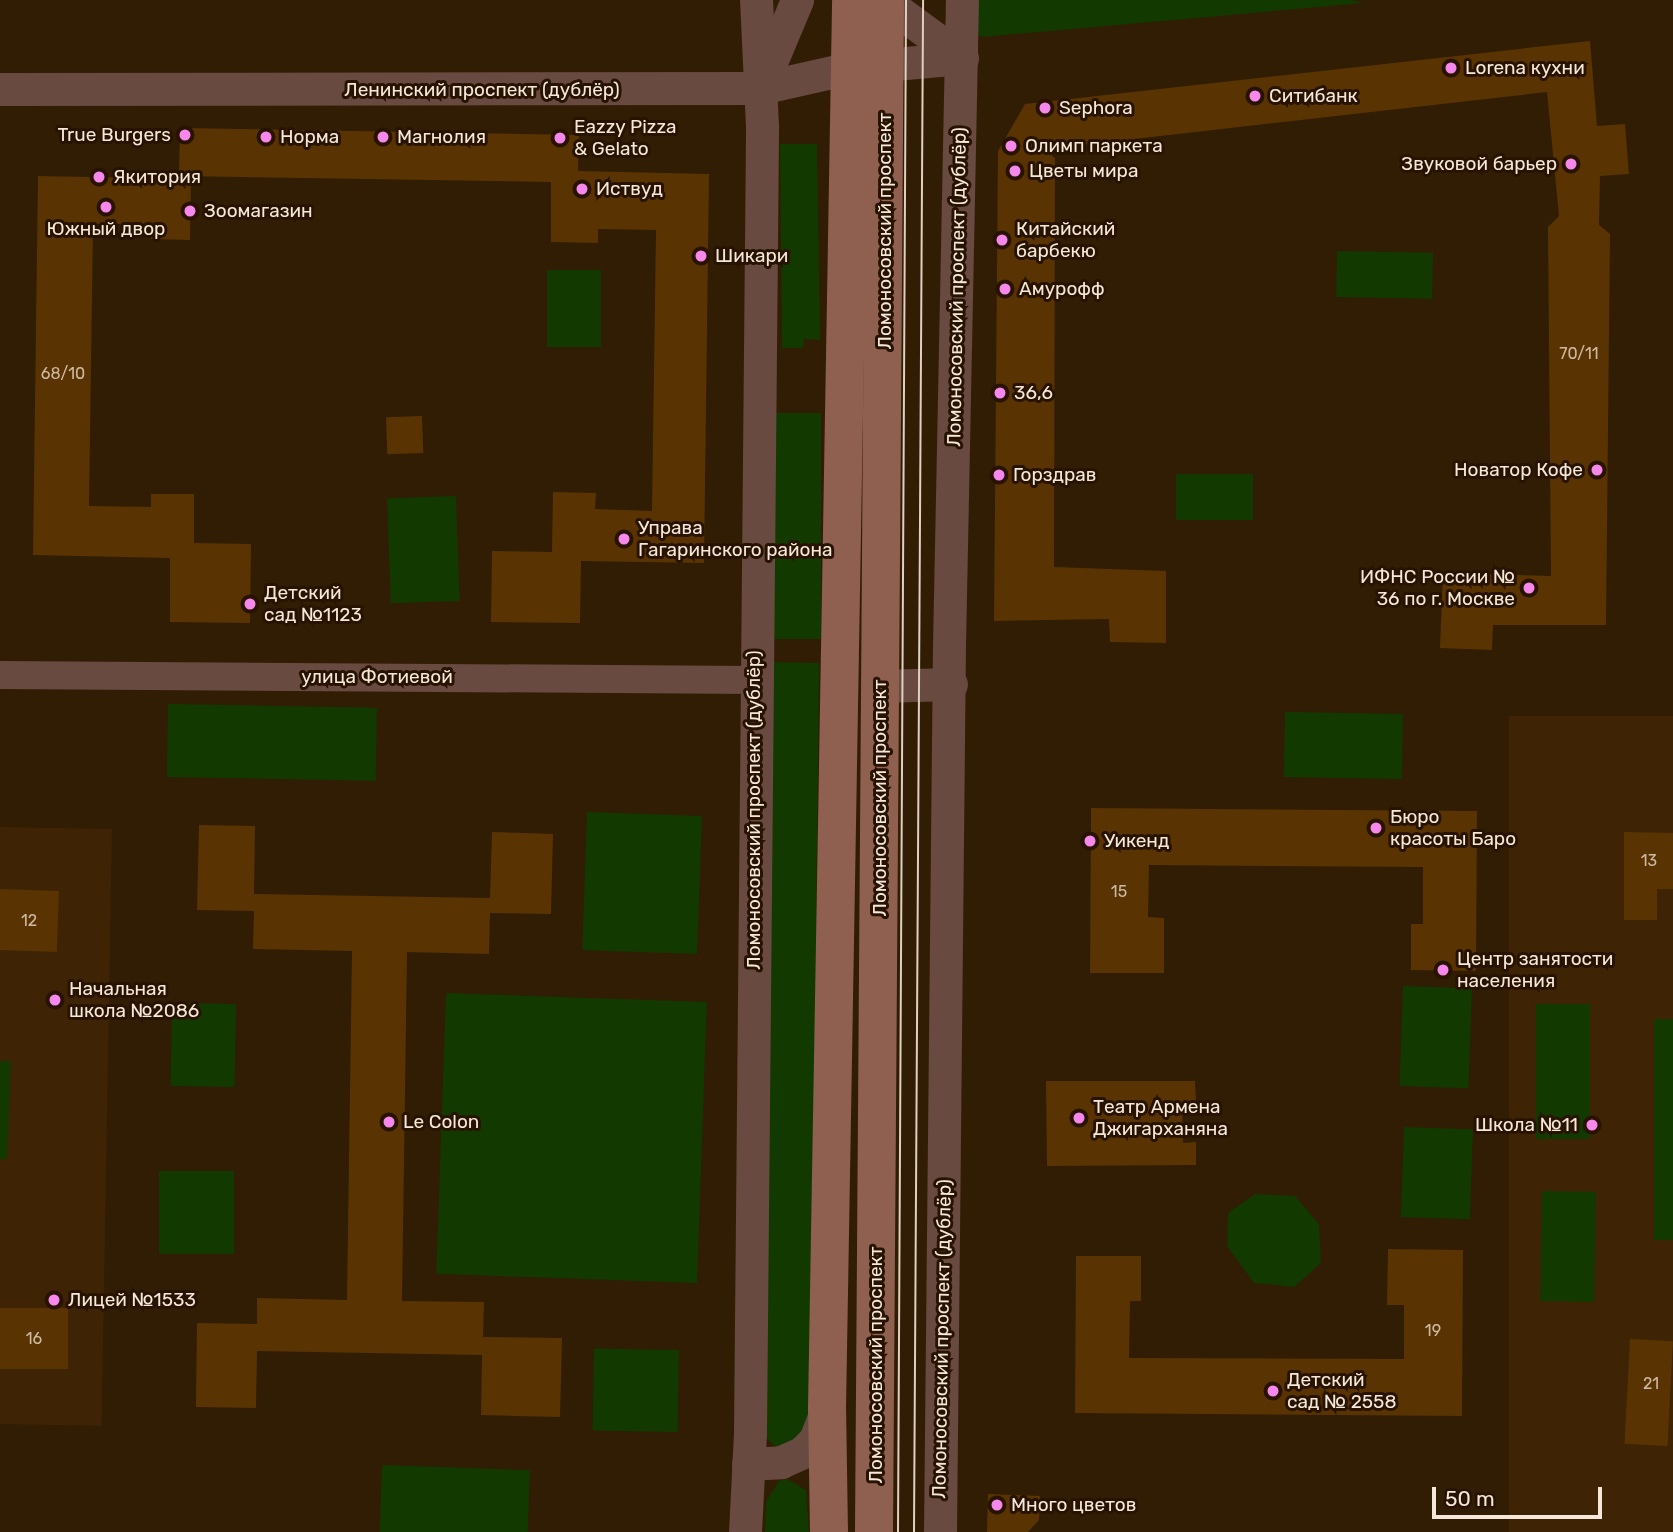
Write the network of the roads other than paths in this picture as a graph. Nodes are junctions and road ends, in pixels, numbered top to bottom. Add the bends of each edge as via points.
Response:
1 (756, 0) edge
2 (797, 0) edge
3 (876, 0) edge
4 (962, 0) edge
5 (962, 58) junction
6 (868, 66) junction
7 (761, 88) junction
8 (0, 89) edge
9 (0, 676) edge
10 (754, 680) junction
11 (951, 684) junction
12 (879, 686) junction
13 (839, 830) junction
14 (879, 830) junction
15 (827, 1409) junction
16 (875, 1463) junction
17 (748, 1464) junction
18 (829, 1465) junction
19 (745, 1532) edge
20 (829, 1532) edge
21 (874, 1532) edge
22 (940, 1532) edge

1 - 7 street, Ломоносовский проспект (дублёр)
2 - 7 street
3 - 5 street
3 - 6 main road
4 - 5 street, Ломоносовский проспект (дублёр)
5 - 6 street, Ленинский проспект (дублёр)
5 - 11 street, Ломоносовский проспект (дублёр)
6 - 7 street, Ленинский проспект (дублёр)
6 - 12 main road, Ломоносовский проспект
6 - 13 main road, Ломоносовский проспект
7 - 8 street, Ленинский проспект (дублёр)
7 - 10 street, Ломоносовский проспект (дублёр)
9 - 10 street, улица Фотиевой
10 - 17 street, Ломоносовский проспект (дублёр)
11 - 12 street
11 - 22 street, Ломоносовский проспект (дублёр)
12 - 14 main road, Ломоносовский проспект
13 - 14 main road via 845,819 857,814 871,818
13 - 15 main road, Ломоносовский проспект
14 - 16 main road, Ломоносовский проспект
15 - 17 street via 815,1440 803,1452 781,1462
15 - 18 main road, Ломоносовский проспект
16 - 18 main road via 868,1478 853,1484 837,1479
16 - 21 main road, Ломоносовский проспект
17 - 19 street, Ломоносовский проспект (дублёр)
18 - 20 main road, Ломоносовский проспект

